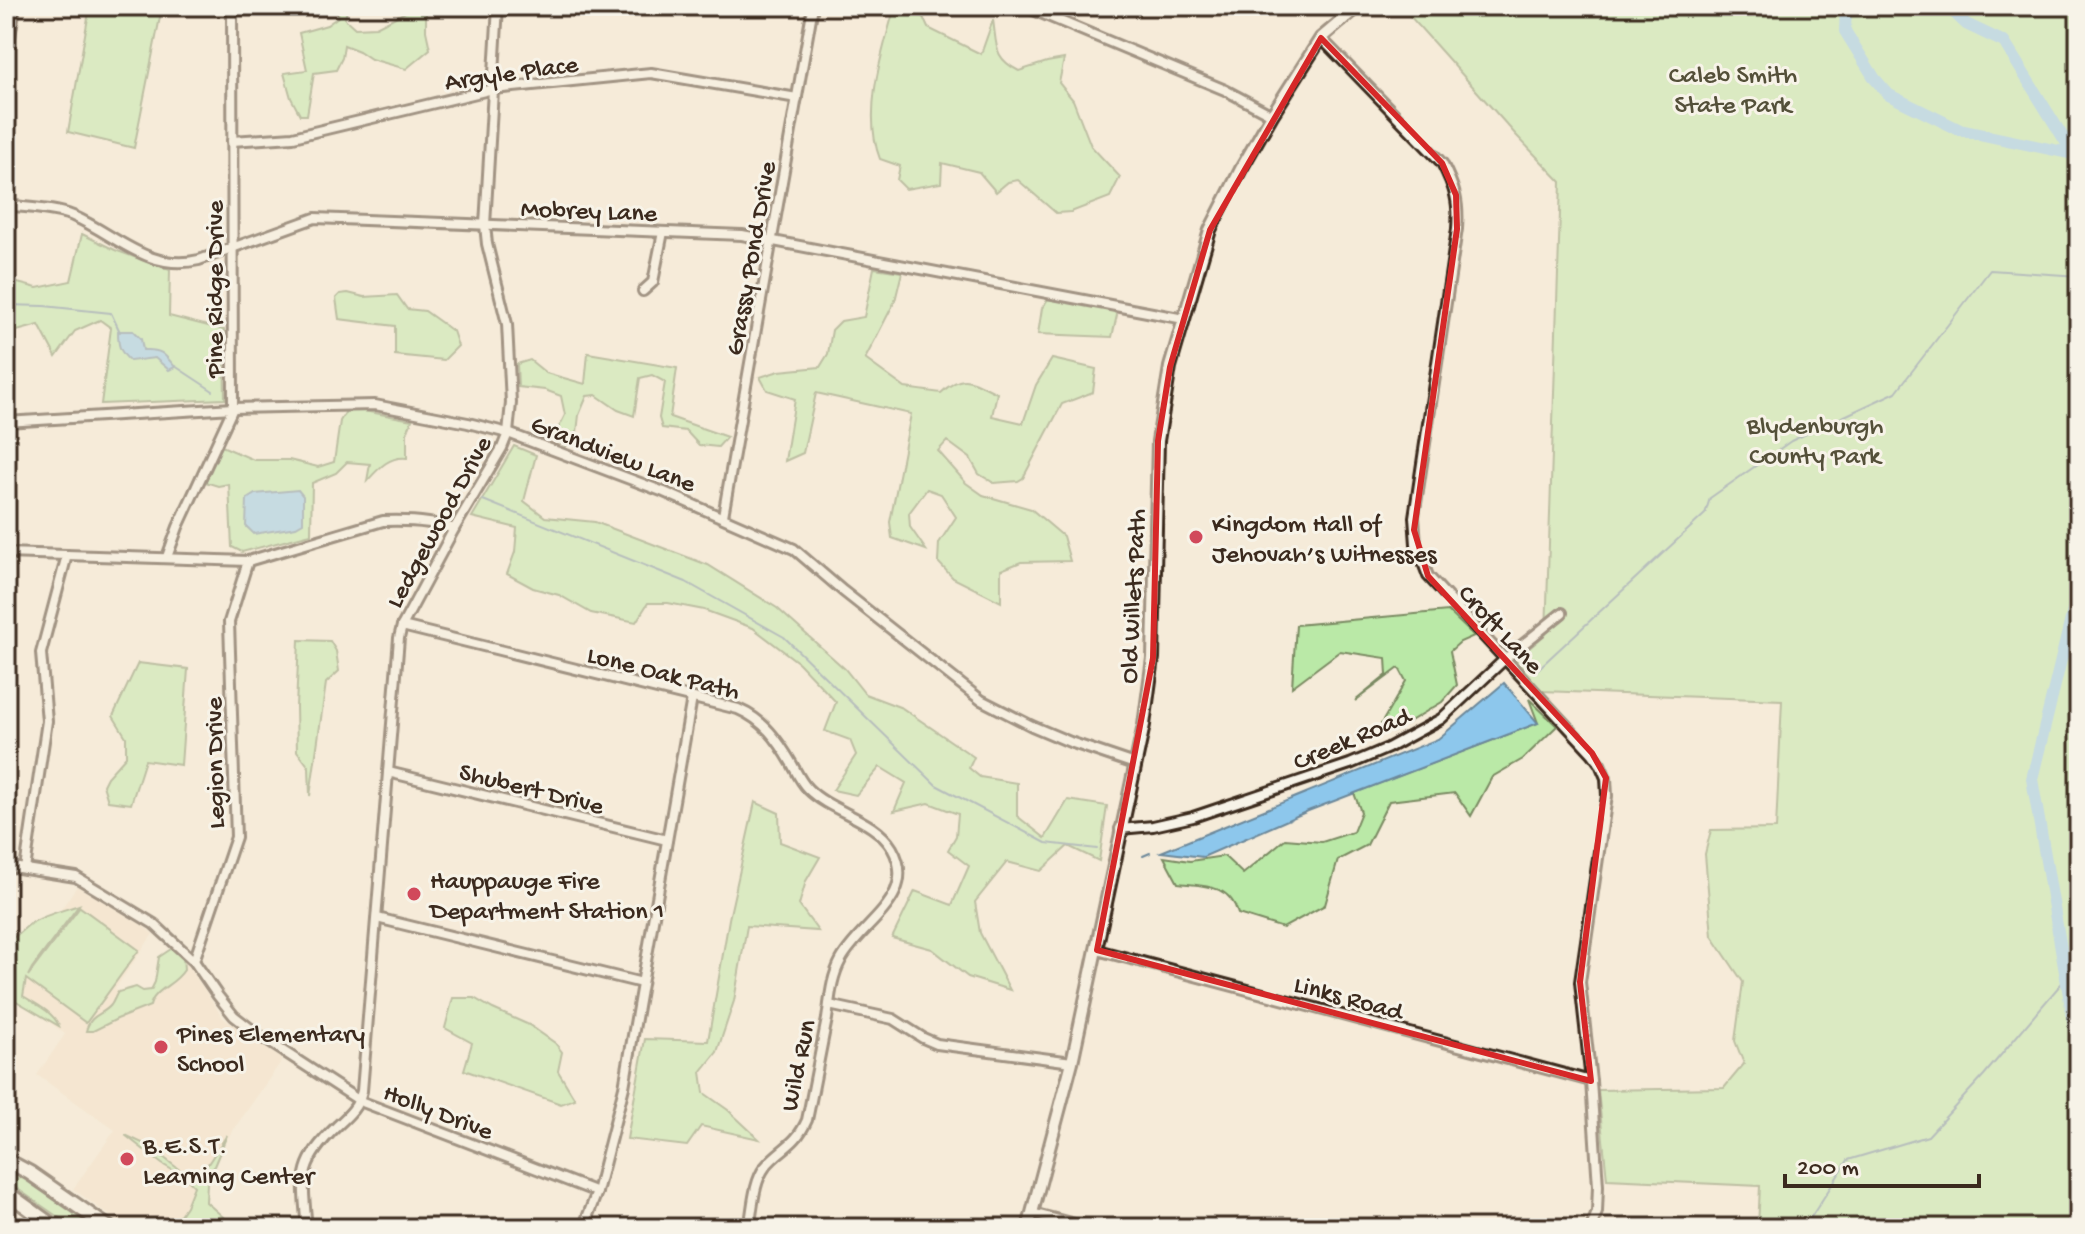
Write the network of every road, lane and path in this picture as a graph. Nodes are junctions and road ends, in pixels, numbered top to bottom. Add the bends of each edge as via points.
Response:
1 (15, 6) edge
2 (232, 6) edge
3 (498, 6) edge
4 (813, 6) edge
5 (1024, 6) edge
6 (1359, 6) edge
7 (1321, 38) junction
8 (6, 62) edge
9 (493, 89) junction
10 (797, 98) junction
11 (1272, 115) junction
12 (232, 141) junction
13 (6, 205) edge
14 (485, 225) junction
15 (663, 232) junction
16 (773, 241) junction
17 (233, 248) junction
18 (643, 291) dead end
19 (1184, 319) junction
20 (233, 408) junction
21 (6, 422) edge
22 (508, 433) junction
23 (723, 516) junction
24 (454, 529) junction
25 (6, 553) edge
26 (67, 555) junction
27 (167, 557) junction
28 (248, 561) junction
29 (1562, 613) dead end
30 (402, 626) junction
31 (1506, 658) junction
32 (692, 698) junction
33 (1135, 764) junction
34 (388, 772) junction
35 (1120, 829) junction
36 (667, 840) junction
37 (6, 866) edge
38 (25, 869) junction
39 (377, 918) junction
40 (851, 945) joint
41 (1097, 950) junction
42 (194, 961) junction
43 (642, 983) junction
44 (829, 1005) junction
45 (1072, 1062) junction
46 (1591, 1081) junction
47 (360, 1101) junction
48 (6, 1152) edge
49 (6, 1160) edge
50 (30, 1173) junction
51 (597, 1192) junction
52 (7, 1195) edge
53 (1032, 1213) junction
54 (306, 1226) edge
55 (56, 1228) edge
56 (109, 1228) edge
57 (332, 1228) edge
58 (583, 1228) edge
59 (749, 1228) edge
60 (1028, 1228) edge
61 (1090, 1228) edge
62 (1591, 1228) edge

1 - 8 street
2 - 12 street, Pine Ridge Drive
3 - 9 street, Ledgewood Drive
4 - 10 street, Grassy Pond Drive
5 - 11 street
6 - 7 main road, Old Willets Path
7 - 11 main road, Old Willets Path
7 - 31 street, Croft Lane via 1442,163 1453,183 1457,229 1414,530 1428,576
9 - 10 street, Argyle Place via 651,73
9 - 12 street, Argyle Place via 293,137
9 - 14 street, Ledgewood Drive
10 - 16 street, Grassy Pond Drive
11 - 19 main road, Old Willets Path via 1210,230
12 - 17 street, Pine Ridge Drive
13 - 17 street, Mobrey Lane via 72,216 166,263 183,264
14 - 15 street, Mobrey Lane
14 - 17 street, Mobrey Lane via 315,218
14 - 22 street, Ledgewood Drive via 507,324
15 - 16 street, Mobrey Lane
15 - 18 street via 653,282
16 - 19 street, Mobrey Lane
16 - 23 street, Grassy Pond Drive
17 - 20 street, Pine Ridge Drive
19 - 33 main road, Old Willets Path via 1158,441 1153,658
20 - 21 street, Grandview Lane
20 - 22 street, Grandview Lane via 375,405
20 - 27 street, Pine Ridge Drive
22 - 23 street, Grandview Lane
22 - 24 street, Ledgewood Drive
23 - 33 street, Grandview Lane via 794,549 981,700 1045,732
24 - 28 street via 439,523 383,521
24 - 30 street, Ledgewood Drive
25 - 26 street
26 - 27 street
26 - 38 street via 41,653 47,721
27 - 28 street
28 - 42 street, Legion Drive via 229,622 236,837
29 - 31 street, Creek Road
30 - 32 street, Lone Oak Path
30 - 34 street, Ledgewood Drive
31 - 35 street, Creek Road via 1441,719 1388,748 1193,817
31 - 46 street, Croft Lane via 1592,753 1606,778 1580,982
32 - 36 street
32 - 40 street, Lone Oak Path via 753,715 773,735 804,786 867,825 891,847 900,878 891,900
33 - 35 main road, Old Willets Path
34 - 36 street, Shubert Drive
34 - 39 street, Ledgewood Drive
35 - 41 main road, Old Willets Path
36 - 43 street
37 - 38 street, Holly Drive
38 - 42 street, Holly Drive via 76,877 154,924
39 - 43 street
39 - 47 street, Ledgewood Drive
40 - 44 street, Wild Run via 836,969
41 - 45 main road, Old Willets Path
41 - 46 street, Links Road
42 - 47 street, Holly Drive via 234,1016
43 - 51 street via 624,1087
44 - 45 street via 893,1019 937,1044
44 - 59 street, Wild Run via 807,1120 802,1133 764,1168
45 - 53 main road, Old Willets Path
46 - 62 street, Croft Lane via 1598,1186
47 - 51 street, Holly Drive
47 - 54 street via 310,1157 304,1187
48 - 50 main road
49 - 50 highway
50 - 56 highway
51 - 58 street
52 - 55 highway
53 - 60 main road, Old Willets Path
53 - 61 street
54 - 57 street

